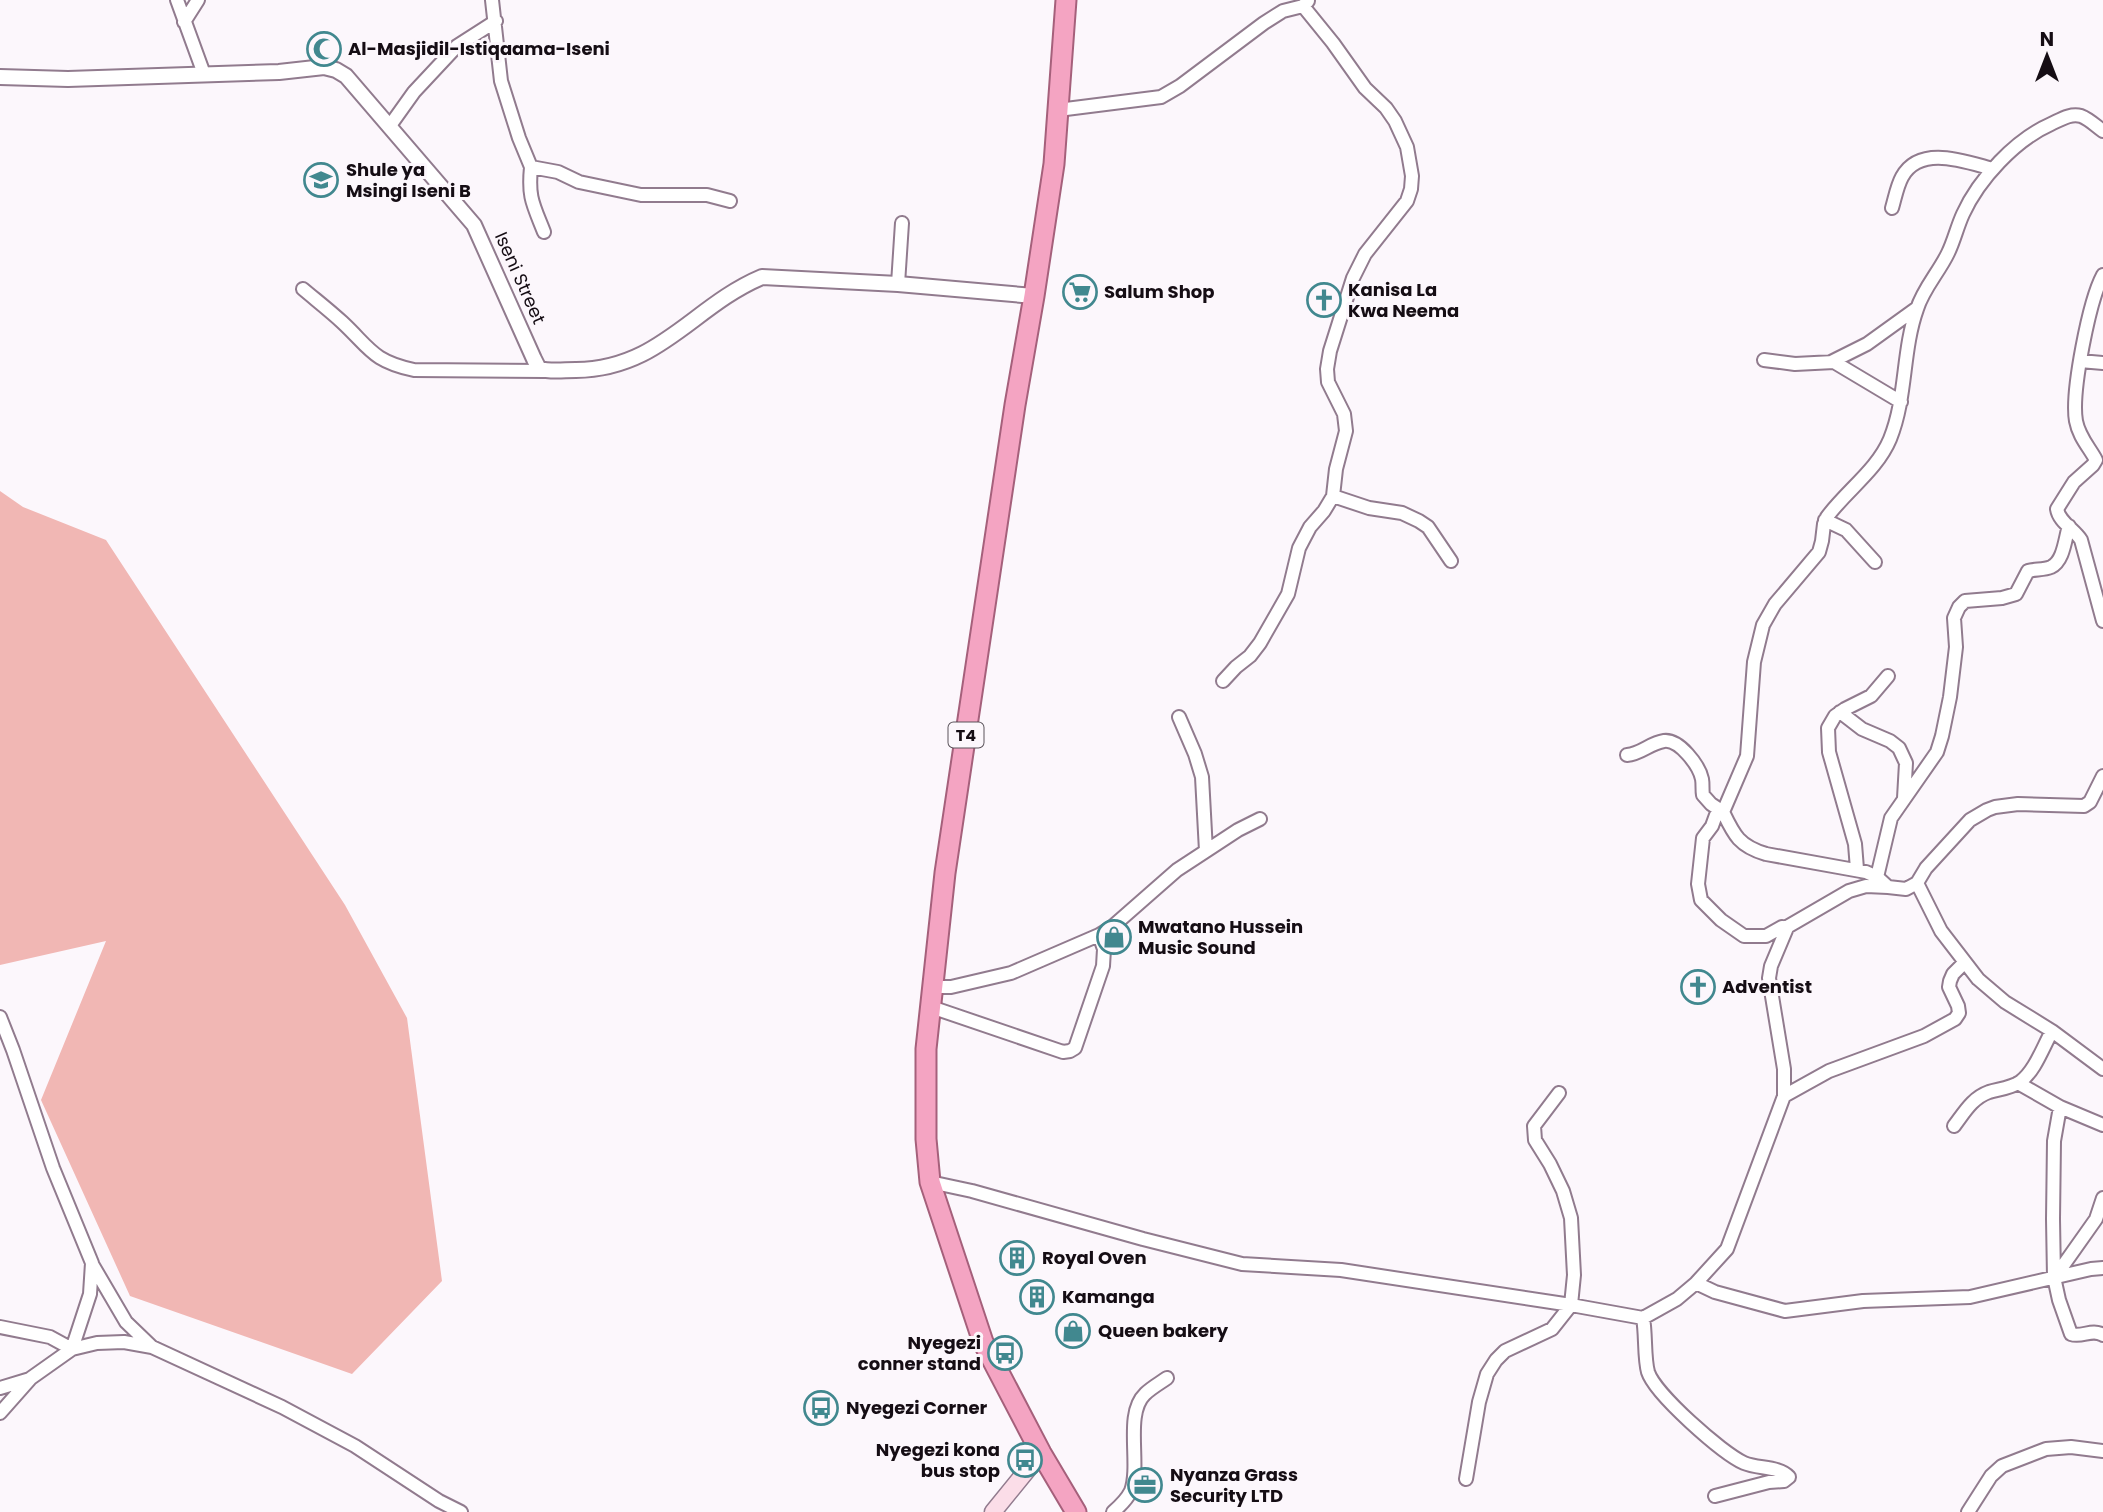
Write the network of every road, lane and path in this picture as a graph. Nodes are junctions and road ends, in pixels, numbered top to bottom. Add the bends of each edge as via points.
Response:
1 (177, 0) edge
2 (198, 0) edge
3 (492, 0) edge
4 (1066, 0) edge
5 (1306, 3) edge
6 (496, 20) junction
7 (184, 22) junction
8 (204, 74) junction
9 (0, 77) edge
10 (1058, 110) junction
11 (389, 127) junction
12 (2103, 131) edge
13 (531, 167) junction
14 (1993, 169) junction
15 (730, 201) dead end
16 (1892, 208) dead end
17 (902, 223) dead end
18 (544, 232) dead end
19 (2103, 275) edge
20 (898, 285) junction
21 (303, 289) dead end
22 (1034, 296) junction
23 (1917, 308) junction
24 (1764, 360) dead end
25 (1831, 362) junction
26 (2080, 362) junction
27 (2103, 363) edge
28 (545, 371) junction
29 (1901, 402) junction
30 (2103, 470) edge
31 (2087, 471) junction
32 (1333, 496) junction
33 (1825, 520) junction
34 (2069, 526) junction
35 (1451, 561) dead end
36 (1875, 562) dead end
37 (2103, 621) edge
38 (1888, 676) dead end
39 (1223, 681) dead end
40 (1840, 712) junction
41 (1179, 717) dead end
42 (1627, 755) dead end
43 (2103, 776) edge
44 (1904, 798) junction
45 (1723, 811) junction
46 (1260, 819) dead end
47 (1206, 851) junction
48 (1857, 869) junction
49 (1877, 877) junction
50 (1917, 883) junction
51 (1888, 887) junction
52 (1787, 927) junction
53 (1099, 935) junction
54 (1965, 962) junction
55 (933, 987) junction
56 (931, 1007) junction
57 (0, 1017) edge
58 (2052, 1031) junction
59 (2103, 1069) edge
60 (2018, 1083) junction
61 (1559, 1093) dead end
62 (1784, 1096) junction
63 (2060, 1107) junction
64 (2103, 1125) edge
65 (1954, 1126) dead end
66 (930, 1182) junction
67 (2103, 1198) edge
68 (92, 1263) junction
69 (2103, 1268) edge
70 (2054, 1277) junction
71 (1696, 1283) junction
72 (1571, 1305) junction
73 (1643, 1318) junction
74 (1, 1331) edge
75 (2103, 1335) edge
76 (152, 1347) junction
77 (72, 1349) junction
78 (31, 1378) junction
79 (1167, 1378) dead end
80 (0, 1388) edge
81 (0, 1413) edge
82 (2103, 1451) edge
83 (1041, 1453) junction
84 (1466, 1479) dead end
85 (1714, 1496) dead end
86 (461, 1512) edge
87 (993, 1512) edge
88 (1076, 1512) edge
89 (1113, 1512) edge
90 (1968, 1512) edge

1 - 7 street
2 - 7 street
3 - 6 street
4 - 10 highway, T4
5 - 10 street via 1283,10 1161,96
5 - 32 street via 1365,88 1395,121 1408,147 1412,176 1407,201 1353,278 1330,351 1328,382 1346,431
6 - 11 street via 457,46
6 - 13 street via 501,81
7 - 8 street
8 - 9 street, Iseni Street
8 - 11 street, Iseni Street via 336,70
10 - 22 highway, T4
11 - 28 street, Iseni Street via 474,225 534,359
12 - 14 street via 2082,117 2068,117 2029,136
13 - 15 street via 641,195 707,195
13 - 18 street via 528,189
14 - 16 street via 1947,158 1920,161 1904,174
14 - 23 street via 1964,212 1947,255
17 - 20 street
19 - 26 street via 2093,299
20 - 22 street
20 - 28 street via 762,277 637,358 585,370
21 - 28 street via 372,353 393,365 414,370
22 - 55 highway, T4 via 945,873
23 - 25 street via 1867,344
23 - 29 street
24 - 25 street
25 - 29 street
26 - 27 street
26 - 31 street via 2076,421 2096,459
29 - 33 street via 1881,457
30 - 31 street
31 - 34 street via 2057,509
32 - 35 street via 1419,521
32 - 39 street via 1299,548 1288,594 1260,643
33 - 36 street via 1846,530
33 - 45 street via 1819,552 1763,625 1754,662 1747,756
34 - 37 street via 2085,552
34 - 44 street via 2057,562 2028,571 2017,594 1965,601 1957,609 1942,736 1937,752
38 - 40 street via 1875,693
40 - 44 street via 1899,748 1906,763
40 - 48 street via 1829,725 1828,741 1855,844
41 - 47 street via 1202,777
42 - 45 street via 1671,741 1700,771 1703,795
43 - 50 street via 2084,806 2018,804 1982,812
44 - 49 street via 1891,818
45 - 48 street via 1736,837 1750,848
45 - 52 street via 1703,838 1701,900 1744,936 1766,936
46 - 47 street
47 - 53 street
48 - 49 street
49 - 51 street
50 - 51 street via 1904,890
50 - 54 street via 1936,922
51 - 52 street via 1849,891
52 - 62 street via 1769,978
53 - 55 street via 1010,973
53 - 56 street via 1103,966 1075,1048 1070,1051
54 - 58 street via 2005,1002
54 - 62 street via 1950,981 1959,1013 1955,1018 1924,1036 1829,1072
55 - 56 highway, T4
56 - 66 highway, T4 via 926,1049
57 - 68 street
58 - 59 street
58 - 60 street
60 - 63 street
60 - 65 street via 1980,1096
61 - 72 street via 1534,1132 1571,1218
62 - 71 street via 1727,1249
63 - 64 street
63 - 70 street via 2054,1141
66 - 72 street via 1242,1264 1341,1270
66 - 83 highway, T4 via 982,1342
67 - 70 street via 2096,1219
68 - 76 street via 126,1322
68 - 77 street via 90,1294
69 - 70 street
70 - 71 street via 1970,1297 1863,1301 1785,1311
70 - 75 street via 2071,1334 2091,1331
71 - 73 street
72 - 73 street
72 - 84 street via 1552,1329 1496,1360 1479,1402
73 - 85 street via 1647,1370 1653,1382 1720,1448 1736,1459 1789,1477
74 - 77 street via 50,1337
76 - 77 street via 124,1342
76 - 86 street via 282,1407
77 - 78 street
78 - 80 street
78 - 81 street
79 - 89 street via 1139,1403 1131,1490
82 - 90 street via 2046,1448 2002,1466
83 - 87 main road
83 - 88 highway, T4

